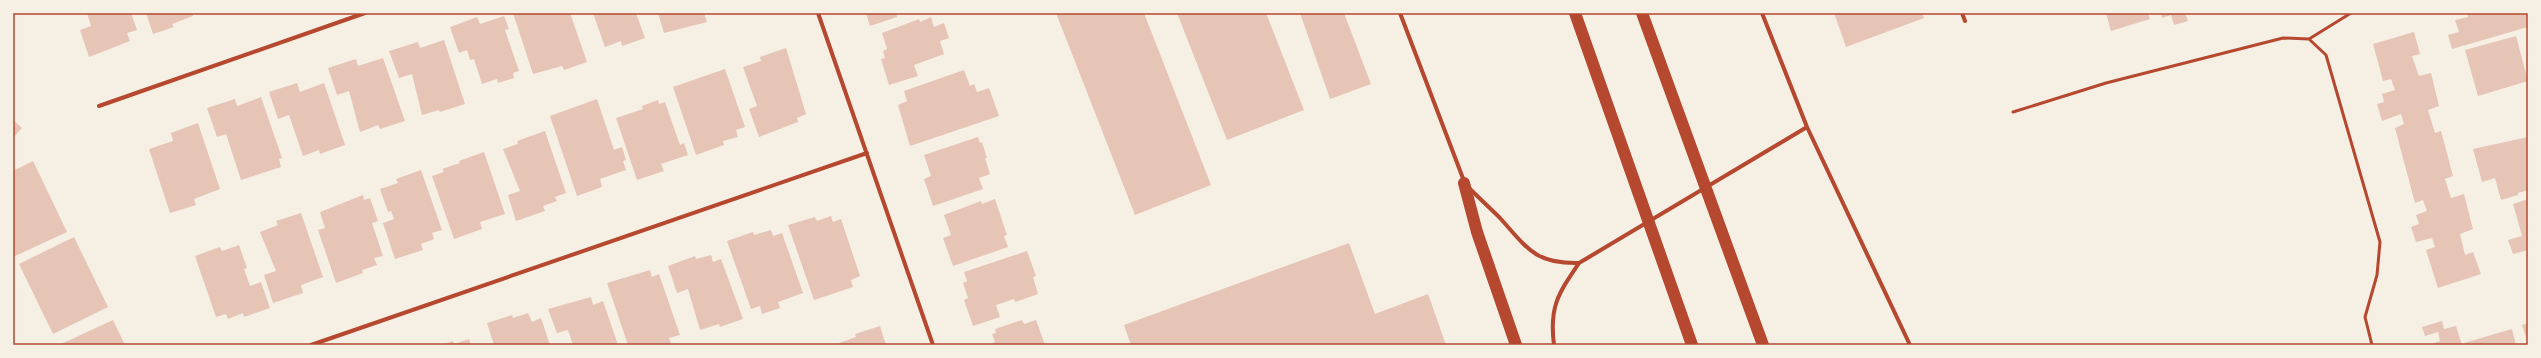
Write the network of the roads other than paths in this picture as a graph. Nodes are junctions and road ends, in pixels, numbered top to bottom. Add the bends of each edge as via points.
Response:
1 (365, 13) edge
2 (818, 13) edge
3 (1400, 13) edge
4 (1575, 13) edge
5 (1642, 13) edge
6 (1762, 13) edge
7 (1962, 13) edge
8 (2351, 13) edge
9 (1965, 21) dead end
10 (2309, 39) junction
11 (99, 106) dead end
12 (2013, 112) dead end
13 (1807, 127) junction
14 (867, 154) junction
15 (1464, 183) junction
16 (1579, 263) junction
17 (1762, 342) edge
18 (311, 345) edge
19 (933, 345) edge
20 (1516, 345) edge
21 (1554, 345) edge
22 (1692, 345) edge
23 (1910, 345) edge
24 (2372, 345) edge

1 - 11 street
2 - 14 street
3 - 15 street
4 - 22 highway
5 - 17 highway
6 - 13 street
7 - 9 street
8 - 10 lane
10 - 12 lane via 2283,38 2106,83
10 - 24 lane via 2326,55 2380,242 2377,275 2365,317
13 - 16 street
13 - 23 street
14 - 18 street
14 - 19 street
15 - 16 street via 1519,242 1538,256 1562,263
15 - 20 highway via 1477,232
16 - 21 street via 1564,285 1553,309

